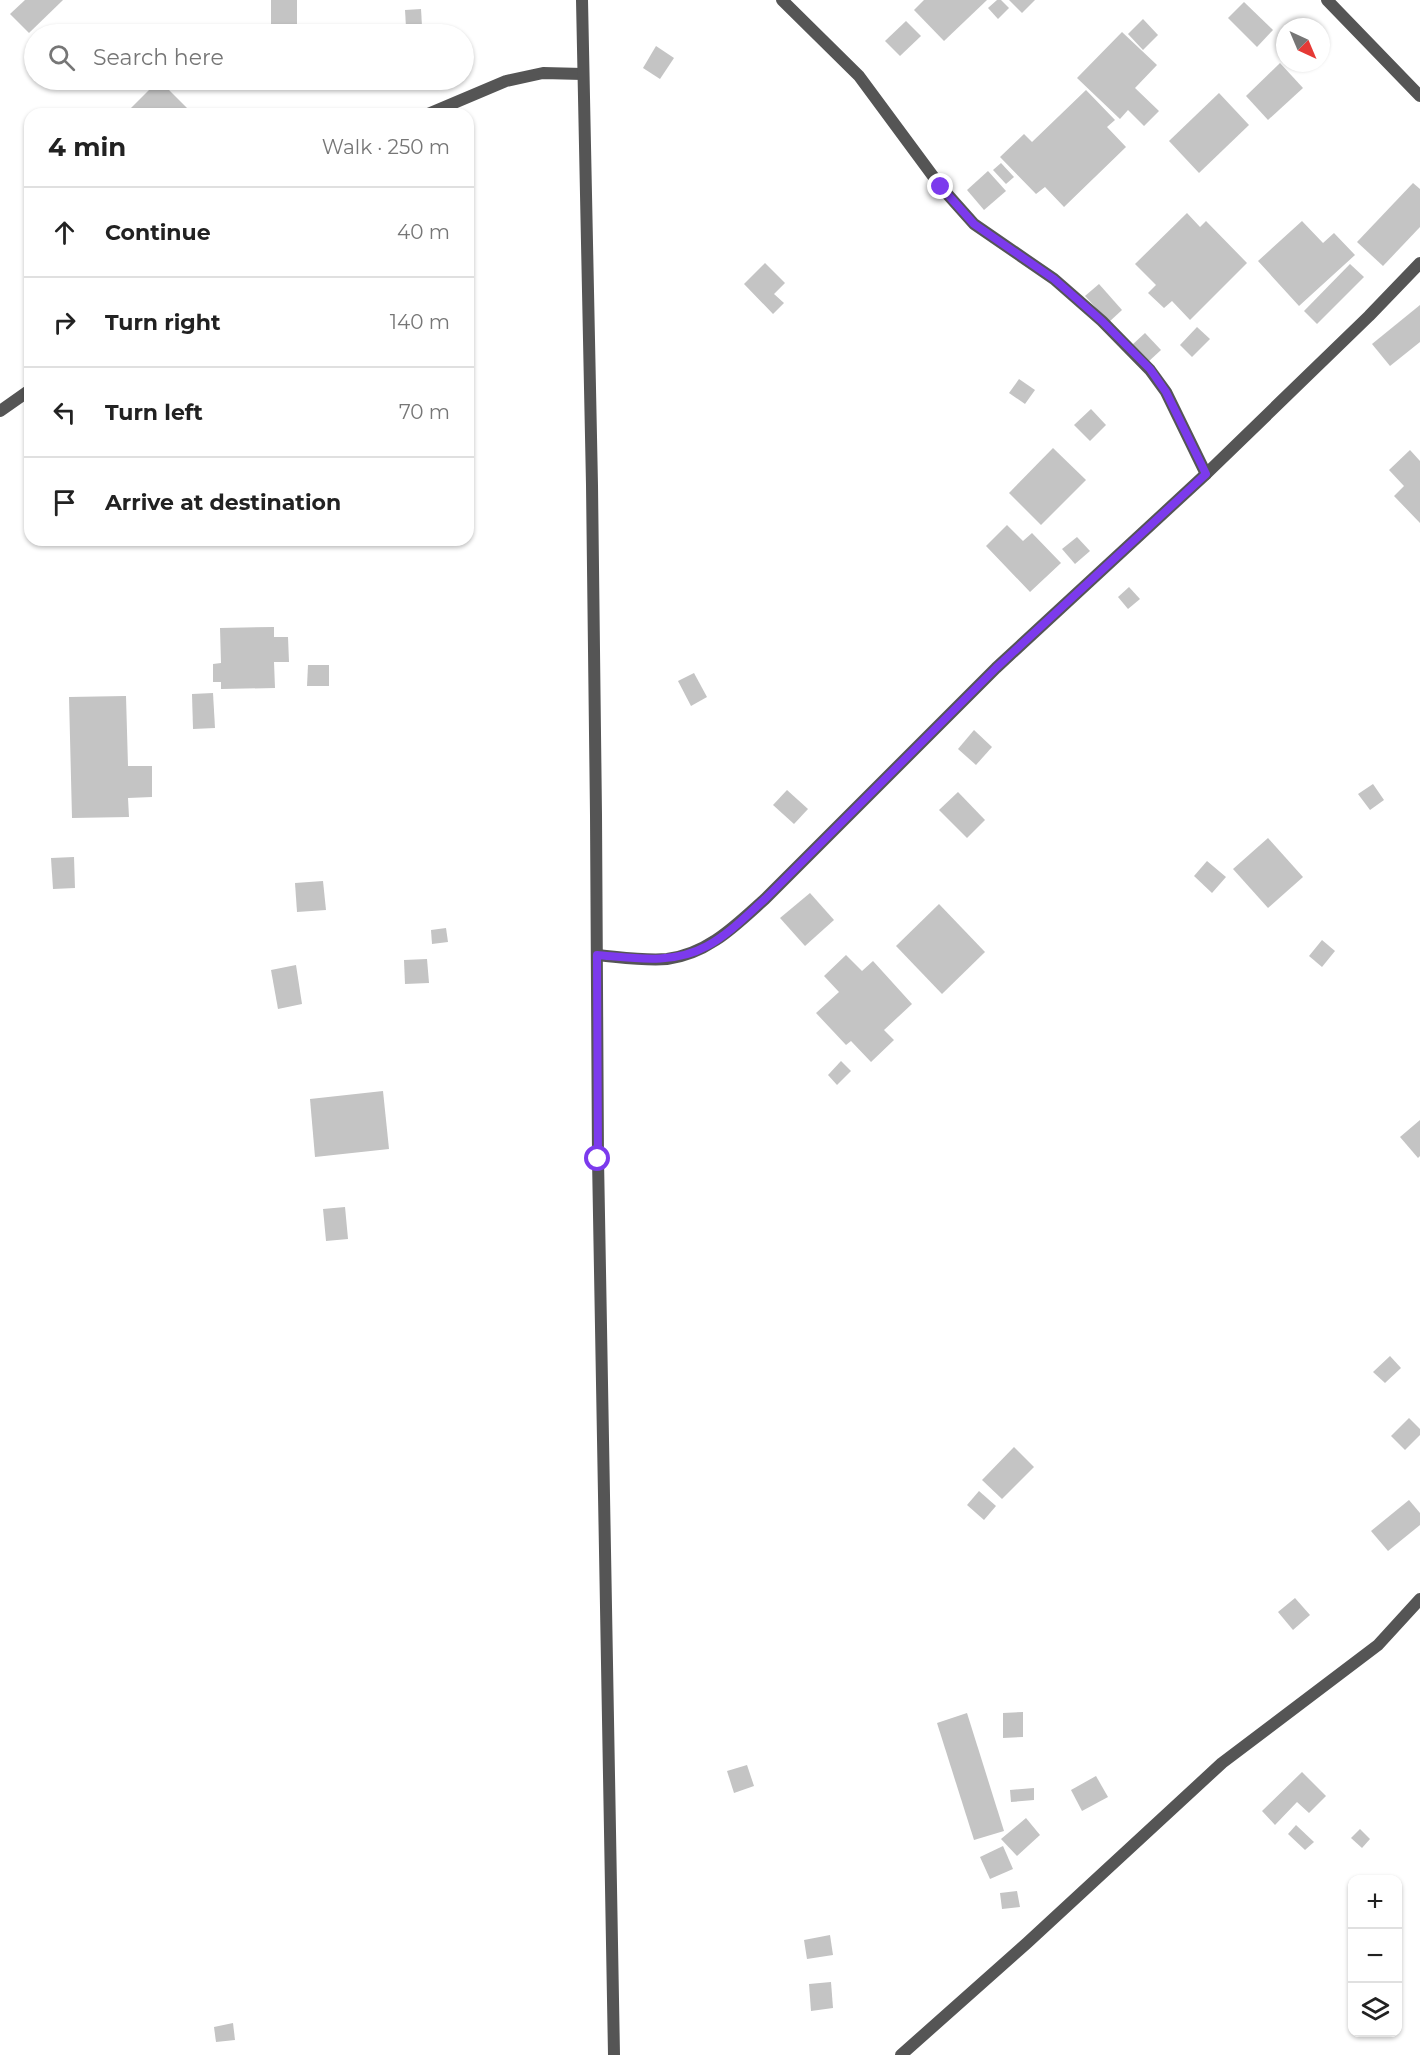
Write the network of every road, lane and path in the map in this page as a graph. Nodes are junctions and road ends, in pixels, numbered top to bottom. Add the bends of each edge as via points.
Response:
1 (582, 0) edge
2 (782, 0) edge
3 (1327, 0) edge
4 (583, 74) junction
5 (1420, 96) edge
6 (442, 108) edge
7 (1420, 263) edge
8 (24, 394) edge
9 (0, 411) edge
10 (1206, 474) junction
11 (597, 955) junction
12 (1420, 1599) edge
13 (614, 2055) edge
14 (901, 2055) edge

1 - 4 street
2 - 10 street via 859,76 974,224 1054,279 1150,369 1166,392
3 - 5 street
4 - 6 street via 543,73 506,81
4 - 11 street
7 - 10 street
8 - 9 street
10 - 11 street via 996,668 765,899 725,934 687,954 667,958
11 - 13 street
12 - 14 street via 1378,1645 1222,1763

